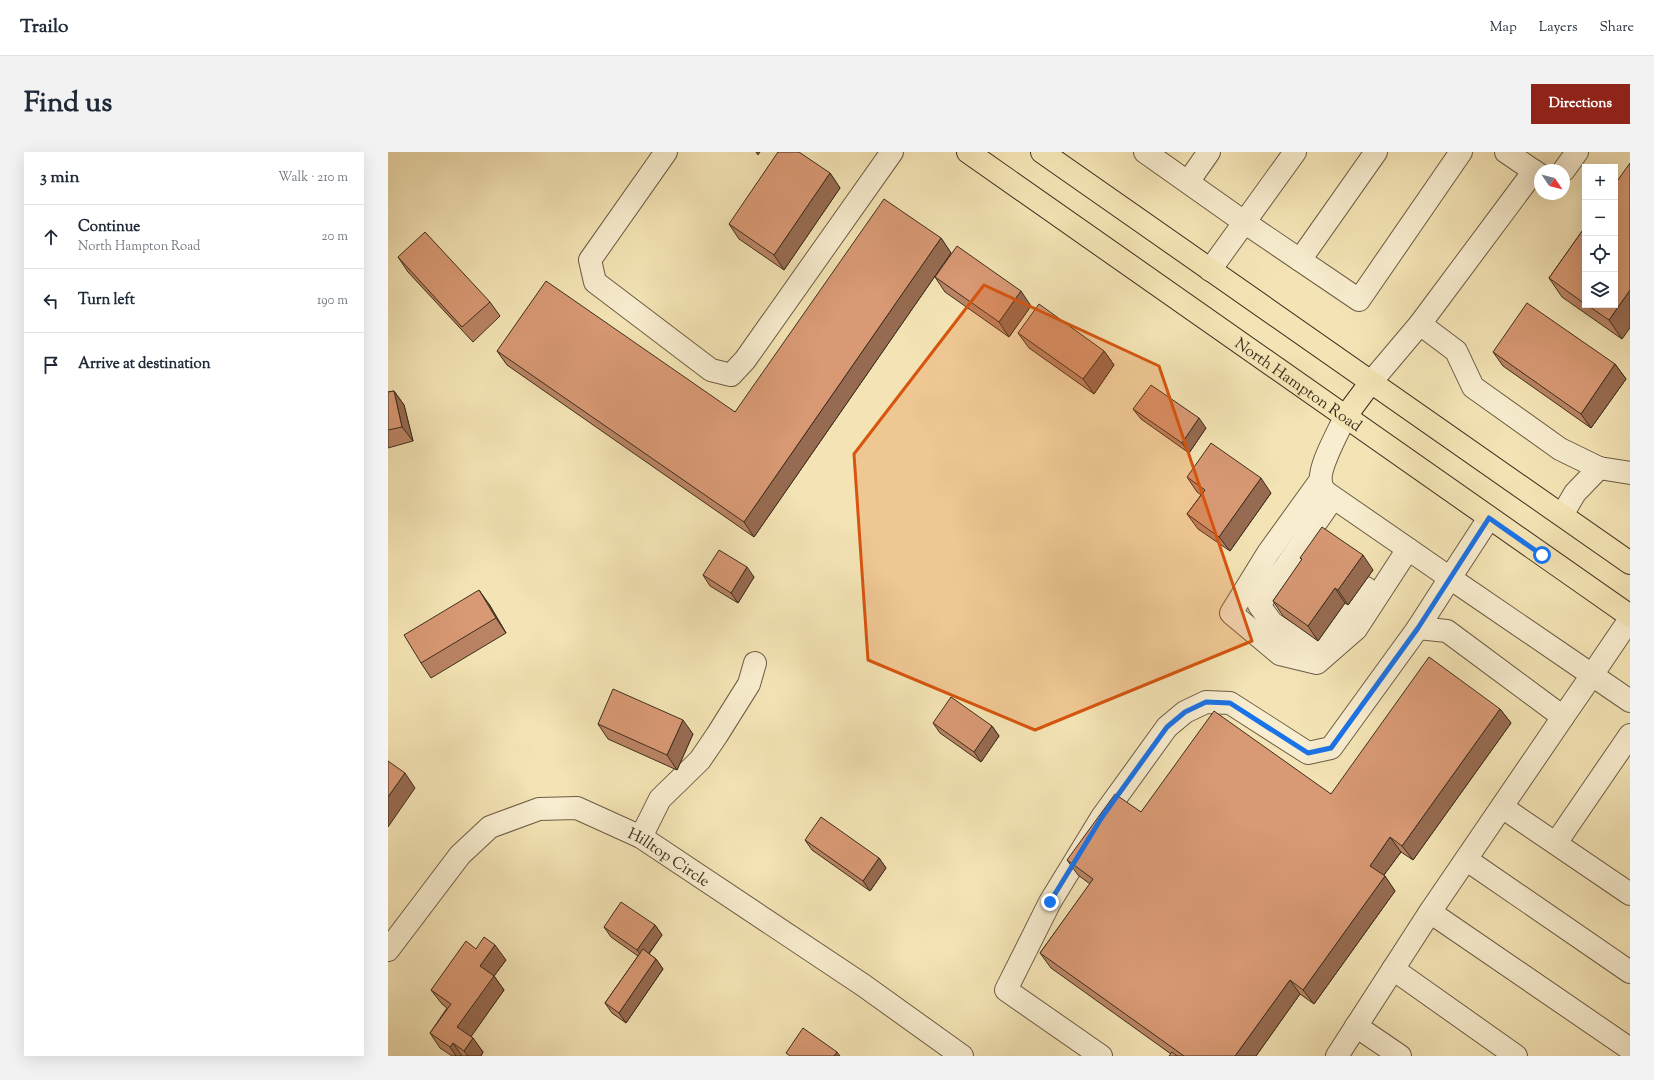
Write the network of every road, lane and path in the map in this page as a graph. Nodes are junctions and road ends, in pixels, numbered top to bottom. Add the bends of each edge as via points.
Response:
1 (666, 152) edge
2 (892, 152) edge
3 (968, 152) edge
4 (1042, 152) edge
5 (1145, 152) edge
6 (1209, 152) edge
7 (1294, 152) edge
8 (1376, 152) edge
9 (1461, 152) edge
10 (1506, 152) edge
11 (1577, 152) edge
12 (1568, 164) edge
13 (1534, 171) edge
14 (1534, 177) edge
15 (1188, 182) junction
16 (1244, 222) junction
17 (1300, 260) junction
18 (1210, 270) junction
19 (1420, 324) junction
20 (1371, 382) junction
21 (1346, 417) junction
22 (1599, 468) junction
23 (1629, 471) edge
24 (1327, 489) junction
25 (1562, 515) junction
26 (1489, 518) junction
27 (1408, 549) junction
28 (1630, 563) edge
29 (1450, 578) junction
30 (1630, 616) edge
31 (1630, 619) edge
32 (1418, 628) junction
33 (755, 663) dead end
34 (1592, 675) junction
35 (1630, 701) edge
36 (1563, 717) junction
37 (1630, 735) edge
38 (1502, 806) junction
39 (641, 837) junction
40 (1556, 843) junction
41 (1466, 860) junction
42 (1630, 894) edge
43 (1430, 912) junction
44 (388, 950) edge
45 (1393, 969) junction
46 (1630, 972) edge
47 (1356, 1026) junction
48 (1630, 1049) edge
49 (962, 1056) edge
50 (1101, 1056) edge
51 (1337, 1056) edge
52 (1400, 1056) edge
53 (1516, 1056) edge

1 - 2 street via 590,260 595,282 711,370 731,375 745,360
3 - 21 main road, North Hampton Road
4 - 18 main road
5 - 15 street
6 - 15 street
7 - 16 street
8 - 17 street
9 - 17 street via 1359,300
10 - 13 street
11 - 12 street
14 - 19 street
15 - 16 street
16 - 17 street
16 - 18 street
18 - 20 main road
19 - 20 street
19 - 22 street via 1456,351 1472,387 1560,449
20 - 21 main road
20 - 25 main road
21 - 24 street via 1324,462
21 - 26 main road, North Hampton Road
22 - 23 street
22 - 25 street via 1575,493
24 - 27 street
24 - 27 street via 1259,605 1272,623 1310,648 1329,641 1385,561
24 - 27 street via 1268,553 1231,613 1280,654 1317,663 1356,629
25 - 28 main road
26 - 29 street
26 - 30 main road, North Hampton Road
27 - 29 street
29 - 32 street
29 - 34 street
31 - 34 street
32 - 36 street via 1447,632
32 - 50 street via 1331,748 1308,753 1230,703 1206,702 1185,712 1167,727 1102,817 1050,902 1006,990
33 - 39 street via 749,684 717,736 700,760 660,799
34 - 35 street
34 - 36 street
36 - 38 street
37 - 40 street
38 - 40 street
38 - 41 street
39 - 44 street, Hilltop Circle via 577,808 539,809 490,827 460,855
39 - 49 street, Hilltop Circle via 863,985
40 - 42 street
41 - 43 street
41 - 46 street
43 - 45 street
43 - 48 street
45 - 47 street
45 - 53 street
47 - 51 street
47 - 52 street

